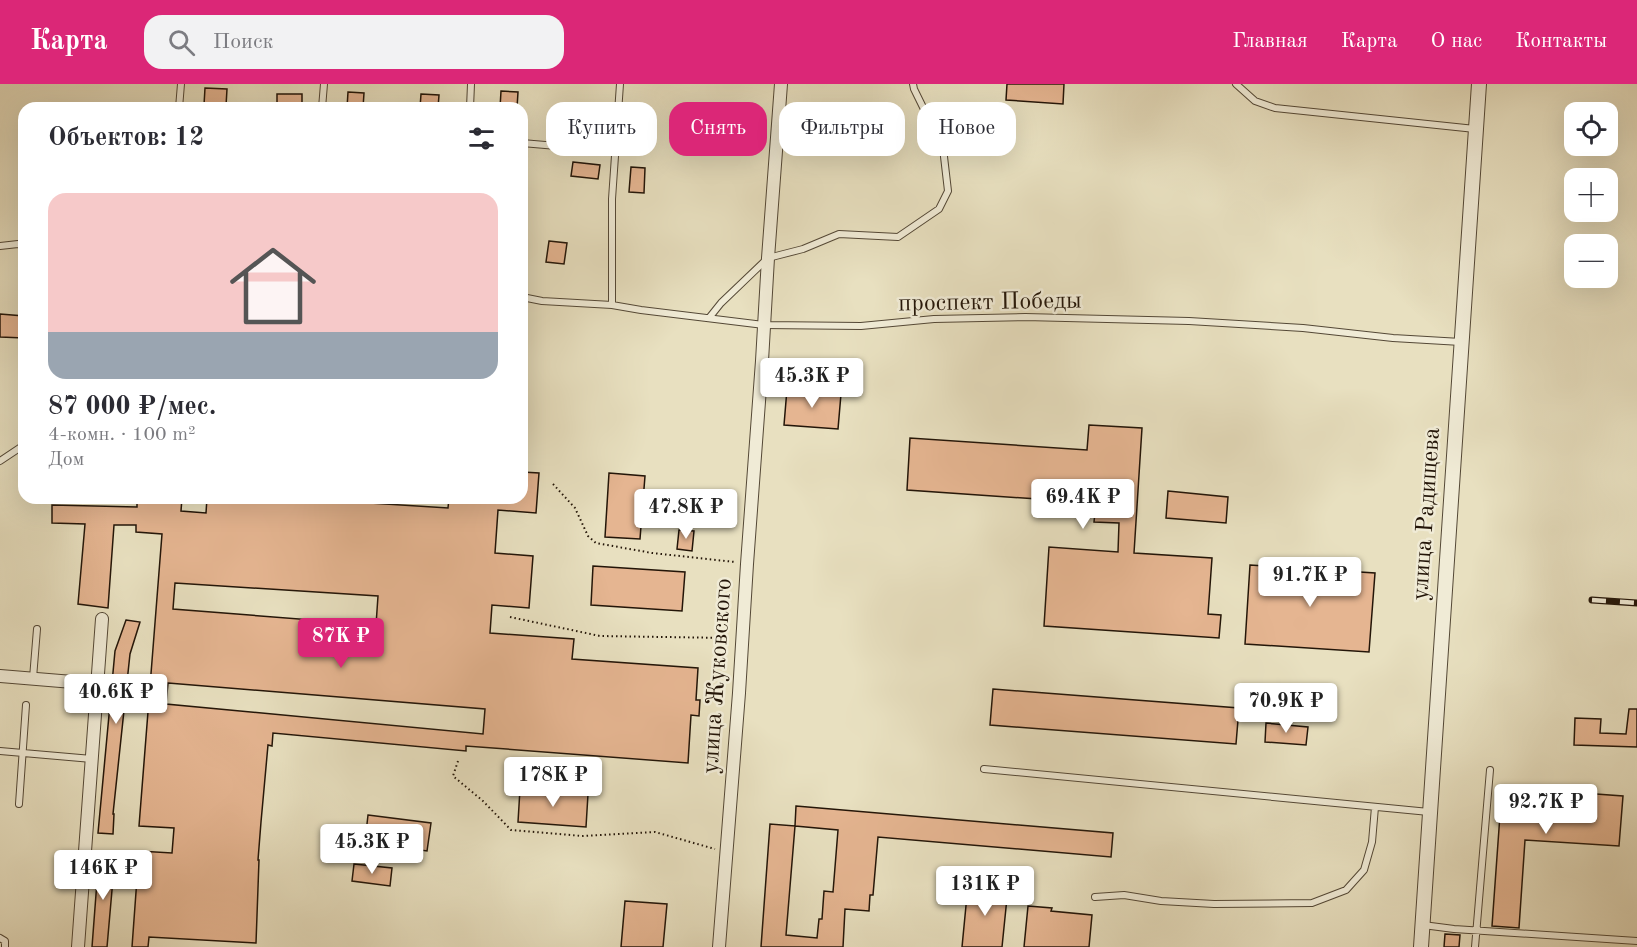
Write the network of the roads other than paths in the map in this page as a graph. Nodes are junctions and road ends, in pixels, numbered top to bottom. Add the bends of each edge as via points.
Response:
1 (181, 84) edge
2 (324, 84) edge
3 (471, 84) edge
4 (620, 84) edge
5 (781, 84) edge
6 (913, 84) edge
7 (1236, 84) edge
8 (1479, 84) edge
9 (180, 102) edge
10 (322, 102) edge
11 (470, 102) edge
12 (619, 102) edge
13 (1475, 129) junction
14 (528, 144) edge
15 (546, 145) edge
16 (615, 156) edge
17 (18, 244) edge
18 (0, 246) edge
19 (768, 258) junction
20 (528, 298) edge
21 (612, 305) junction
22 (709, 318) junction
23 (764, 325) junction
24 (1461, 342) junction
25 (18, 449) edge
26 (0, 462) edge
27 (102, 619) dead end
28 (38, 629) dead end
29 (0, 676) edge
30 (33, 678) junction
31 (97, 684) junction
32 (26, 705) dead end
33 (0, 751) edge
34 (22, 753) junction
35 (92, 759) junction
36 (984, 769) dead end
37 (1490, 770) dead end
38 (19, 804) dead end
39 (1375, 807) junction
40 (1430, 812) junction
41 (1095, 897) dead end
42 (1422, 925) junction
43 (1476, 930) junction
44 (0, 938) edge
45 (1637, 941) edge
46 (4, 947) edge
47 (78, 947) edge
48 (719, 947) edge
49 (1421, 947) edge
50 (1475, 947) edge

1 - 9 lane
2 - 10 lane
3 - 11 lane
4 - 12 lane
5 - 19 street, улица Жуковского
6 - 19 lane via 943,148 948,191 939,209 898,237 839,234
7 - 13 lane via 1255,101 1275,108
8 - 13 street, улица Радищева
13 - 24 street, улица Радищева
14 - 15 lane
16 - 21 lane
17 - 18 lane
19 - 22 lane
19 - 23 street, улица Жуковского
20 - 21 lane, проспект Победы
21 - 22 lane, проспект Победы
22 - 23 lane, проспект Победы
23 - 24 lane, проспект Победы via 861,326 1025,317 1189,321
23 - 48 street, улица Жуковского
24 - 40 street, улица Радищева
25 - 26 lane
27 - 31 street
28 - 30 lane
29 - 30 street
30 - 31 street
31 - 35 street
32 - 34 lane
33 - 34 lane
34 - 35 lane
34 - 38 lane
35 - 47 street
36 - 39 lane
37 - 43 lane
39 - 40 lane
39 - 41 lane via 1372,842 1364,870 1346,890 1312,903 1214,904 1124,895
40 - 42 street, улица Радищева
42 - 43 lane
42 - 49 street, улица Радищева
43 - 45 lane
43 - 50 lane
44 - 46 lane via 5,941

